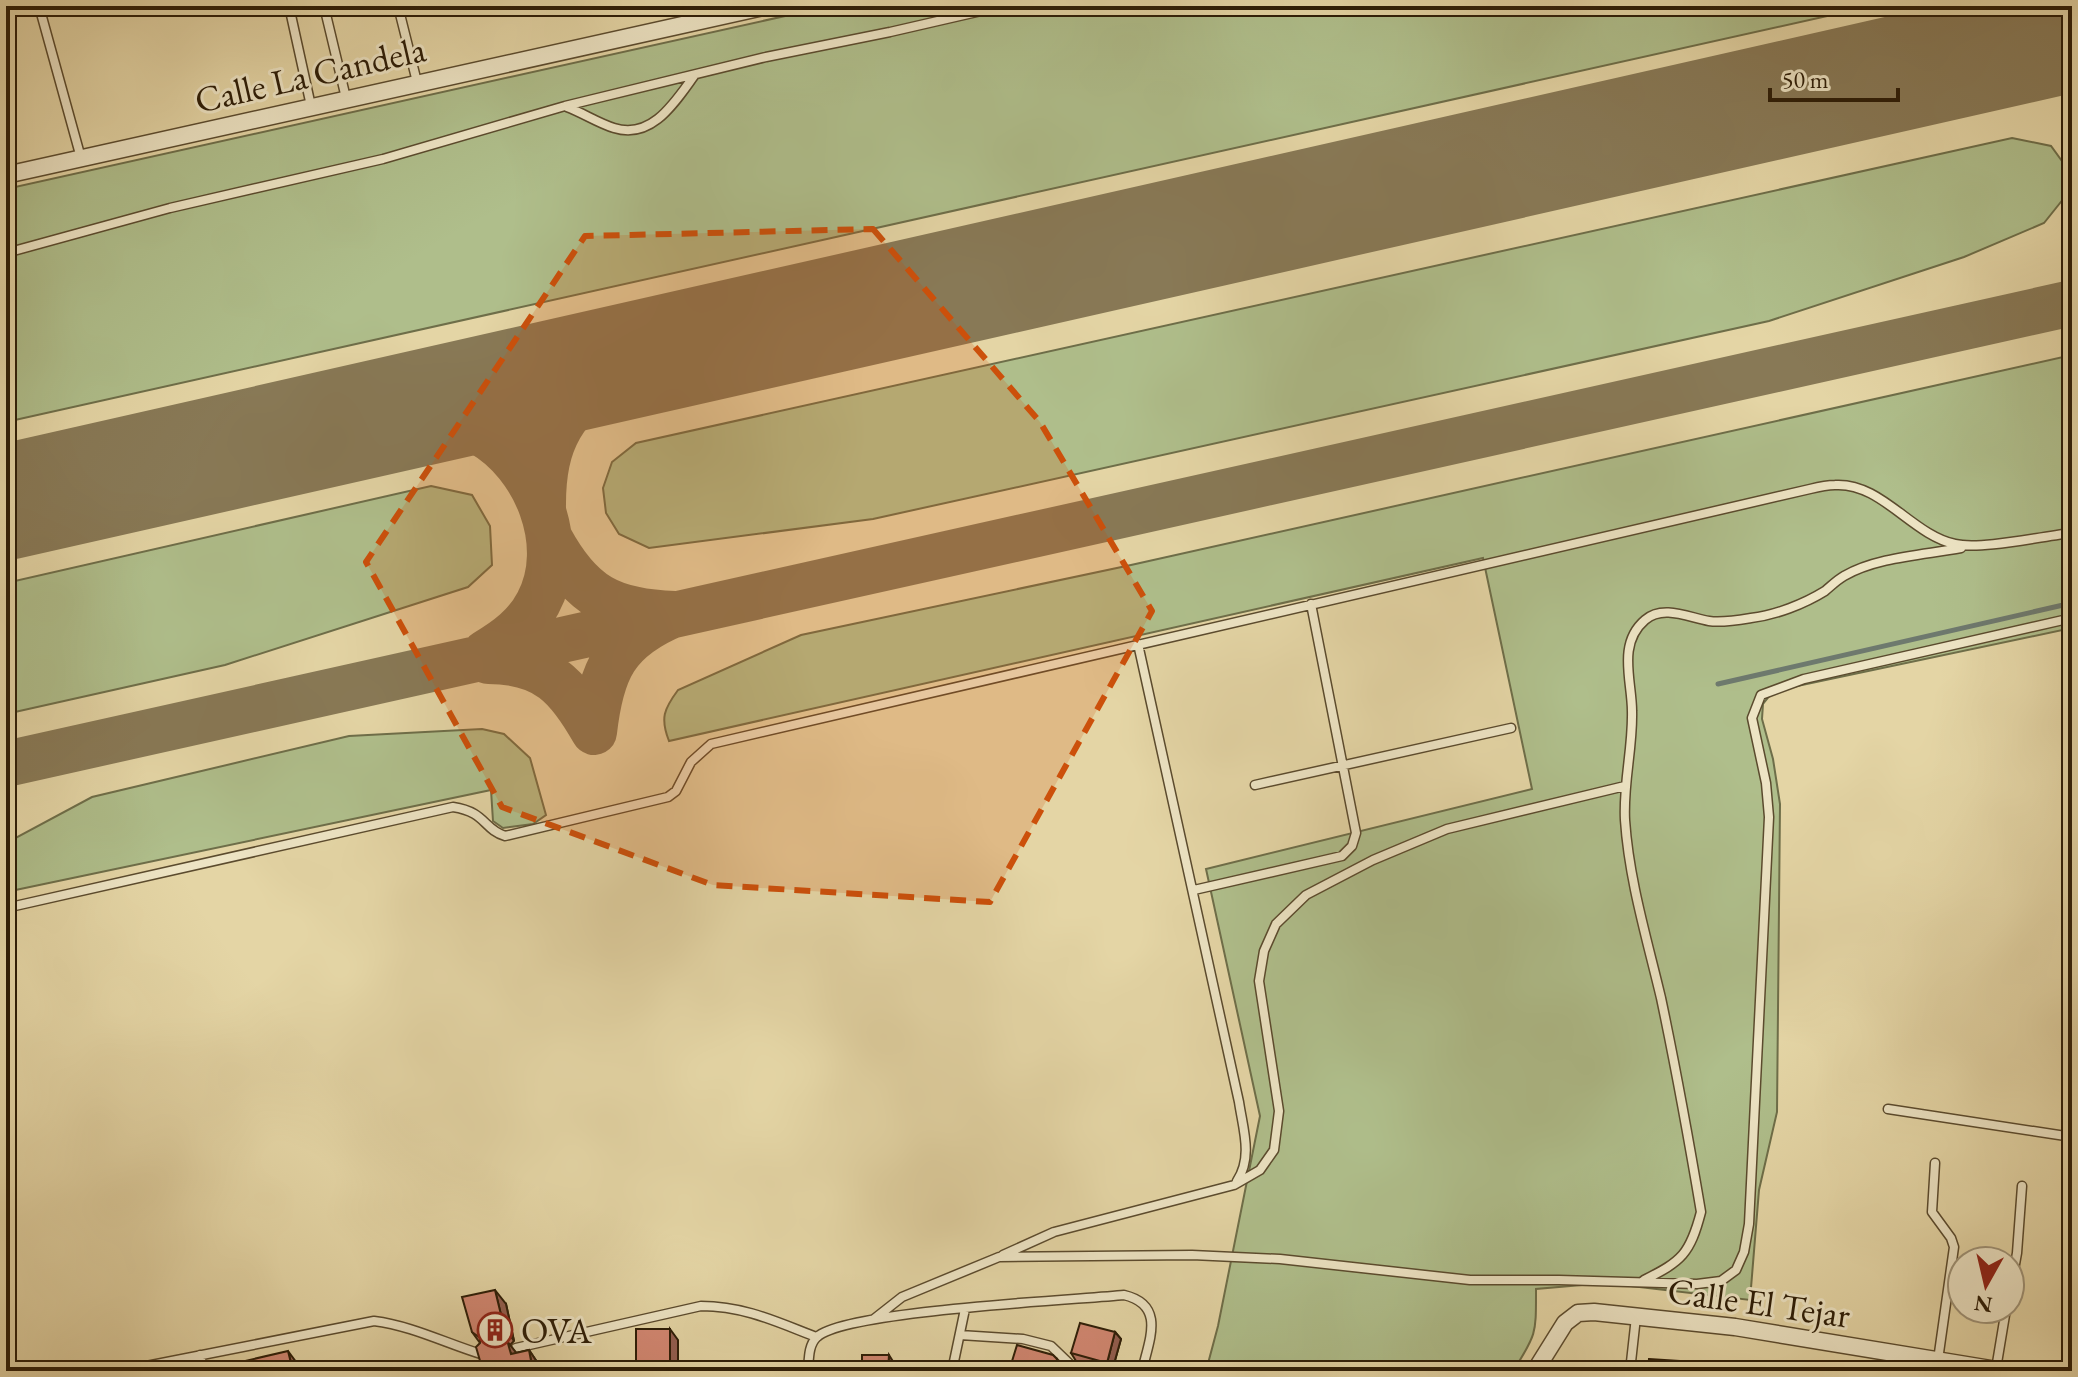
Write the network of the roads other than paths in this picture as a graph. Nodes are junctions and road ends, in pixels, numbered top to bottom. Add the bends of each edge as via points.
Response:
1 (39, 6) edge
2 (289, 6) edge
3 (324, 6) edge
4 (398, 6) edge
5 (768, 6) edge
6 (1003, 6) edge
7 (694, 76) junction
8 (417, 82) junction
9 (346, 98) junction
10 (311, 106) junction
11 (565, 106) junction
12 (81, 158) junction
13 (6, 175) edge
14 (10, 252) edge
15 (6, 261) edge
16 (2072, 533) edge
17 (1971, 547) junction
18 (1311, 604) junction
19 (2072, 618) edge
20 (1138, 644) junction
21 (1511, 728) dead end
22 (1342, 765) junction
23 (1255, 785) dead end
24 (1625, 786) junction
25 (1194, 890) junction
26 (6, 908) edge
27 (1888, 1109) dead end
28 (2072, 1137) edge
29 (1935, 1163) dead end
30 (1234, 1185) junction
31 (2022, 1186) dead end
32 (2018, 1245) edge
33 (999, 1257) junction
34 (1639, 1282) junction
35 (965, 1309) junction
36 (1636, 1317) junction
37 (874, 1319) junction
38 (2004, 1325) edge
39 (960, 1335) junction
40 (816, 1337) junction
41 (516, 1348) dead end
42 (200, 1355) junction
43 (484, 1355) edge
44 (173, 1360) junction
45 (1938, 1360) junction
46 (2000, 1370) edge
47 (121, 1371) edge
48 (175, 1371) edge
49 (204, 1371) edge
50 (808, 1371) edge
51 (952, 1371) edge
52 (1077, 1371) edge
53 (1142, 1371) edge
54 (1535, 1371) edge
55 (1630, 1371) edge

1 - 12 lane
2 - 10 lane
3 - 9 lane
4 - 8 lane
5 - 8 street, Calle La Candela
6 - 7 lane
7 - 11 lane
7 - 11 lane via 656,123 636,130 616,129
8 - 9 street, Calle La Candela
9 - 10 street, Calle La Candela
10 - 12 street, Calle La Candela
11 - 14 lane via 383,159
12 - 13 street, Calle La Candela
14 - 15 lane
16 - 17 lane
17 - 18 lane via 1952,544 1871,495 1835,484
17 - 24 lane via 1868,566 1800,605 1756,618 1711,622 1663,613 1646,619 1630,641 1626,672 1632,748
18 - 20 lane
18 - 22 lane
19 - 34 lane via 1804,679 1761,695 1752,718 1769,817 1747,1238 1736,1270 1721,1281
20 - 25 lane
20 - 26 lane via 711,744 691,762 668,797 505,836 469,809 453,807
21 - 22 lane
22 - 23 lane
22 - 25 lane via 1356,833 1342,856
24 - 30 lane via 1447,829 1306,895 1276,924 1259,981 1279,1111 1274,1150 1260,1170
24 - 34 lane via 1636,896 1701,1212 1693,1244 1673,1266
25 - 30 lane via 1245,1140 1247,1156
27 - 28 lane
29 - 45 lane via 1932,1212 1954,1247
30 - 33 lane via 1054,1232
31 - 32 lane
33 - 34 lane via 1192,1255 1470,1280
33 - 37 lane via 902,1297
35 - 37 lane
35 - 39 lane
35 - 53 lane via 1124,1295 1140,1299 1152,1324
36 - 45 street, Calle El Tejar via 1735,1327
36 - 54 street, Calle El Tejar via 1578,1313 1565,1323
36 - 55 lane
37 - 40 lane via 835,1326
38 - 46 lane
39 - 51 lane
39 - 52 lane via 1051,1346
40 - 41 lane via 752,1312 701,1306
40 - 50 lane
42 - 43 lane via 374,1321 401,1324
42 - 44 lane
42 - 49 lane
44 - 47 lane
44 - 48 lane
45 - 46 street, Calle El Tejar

